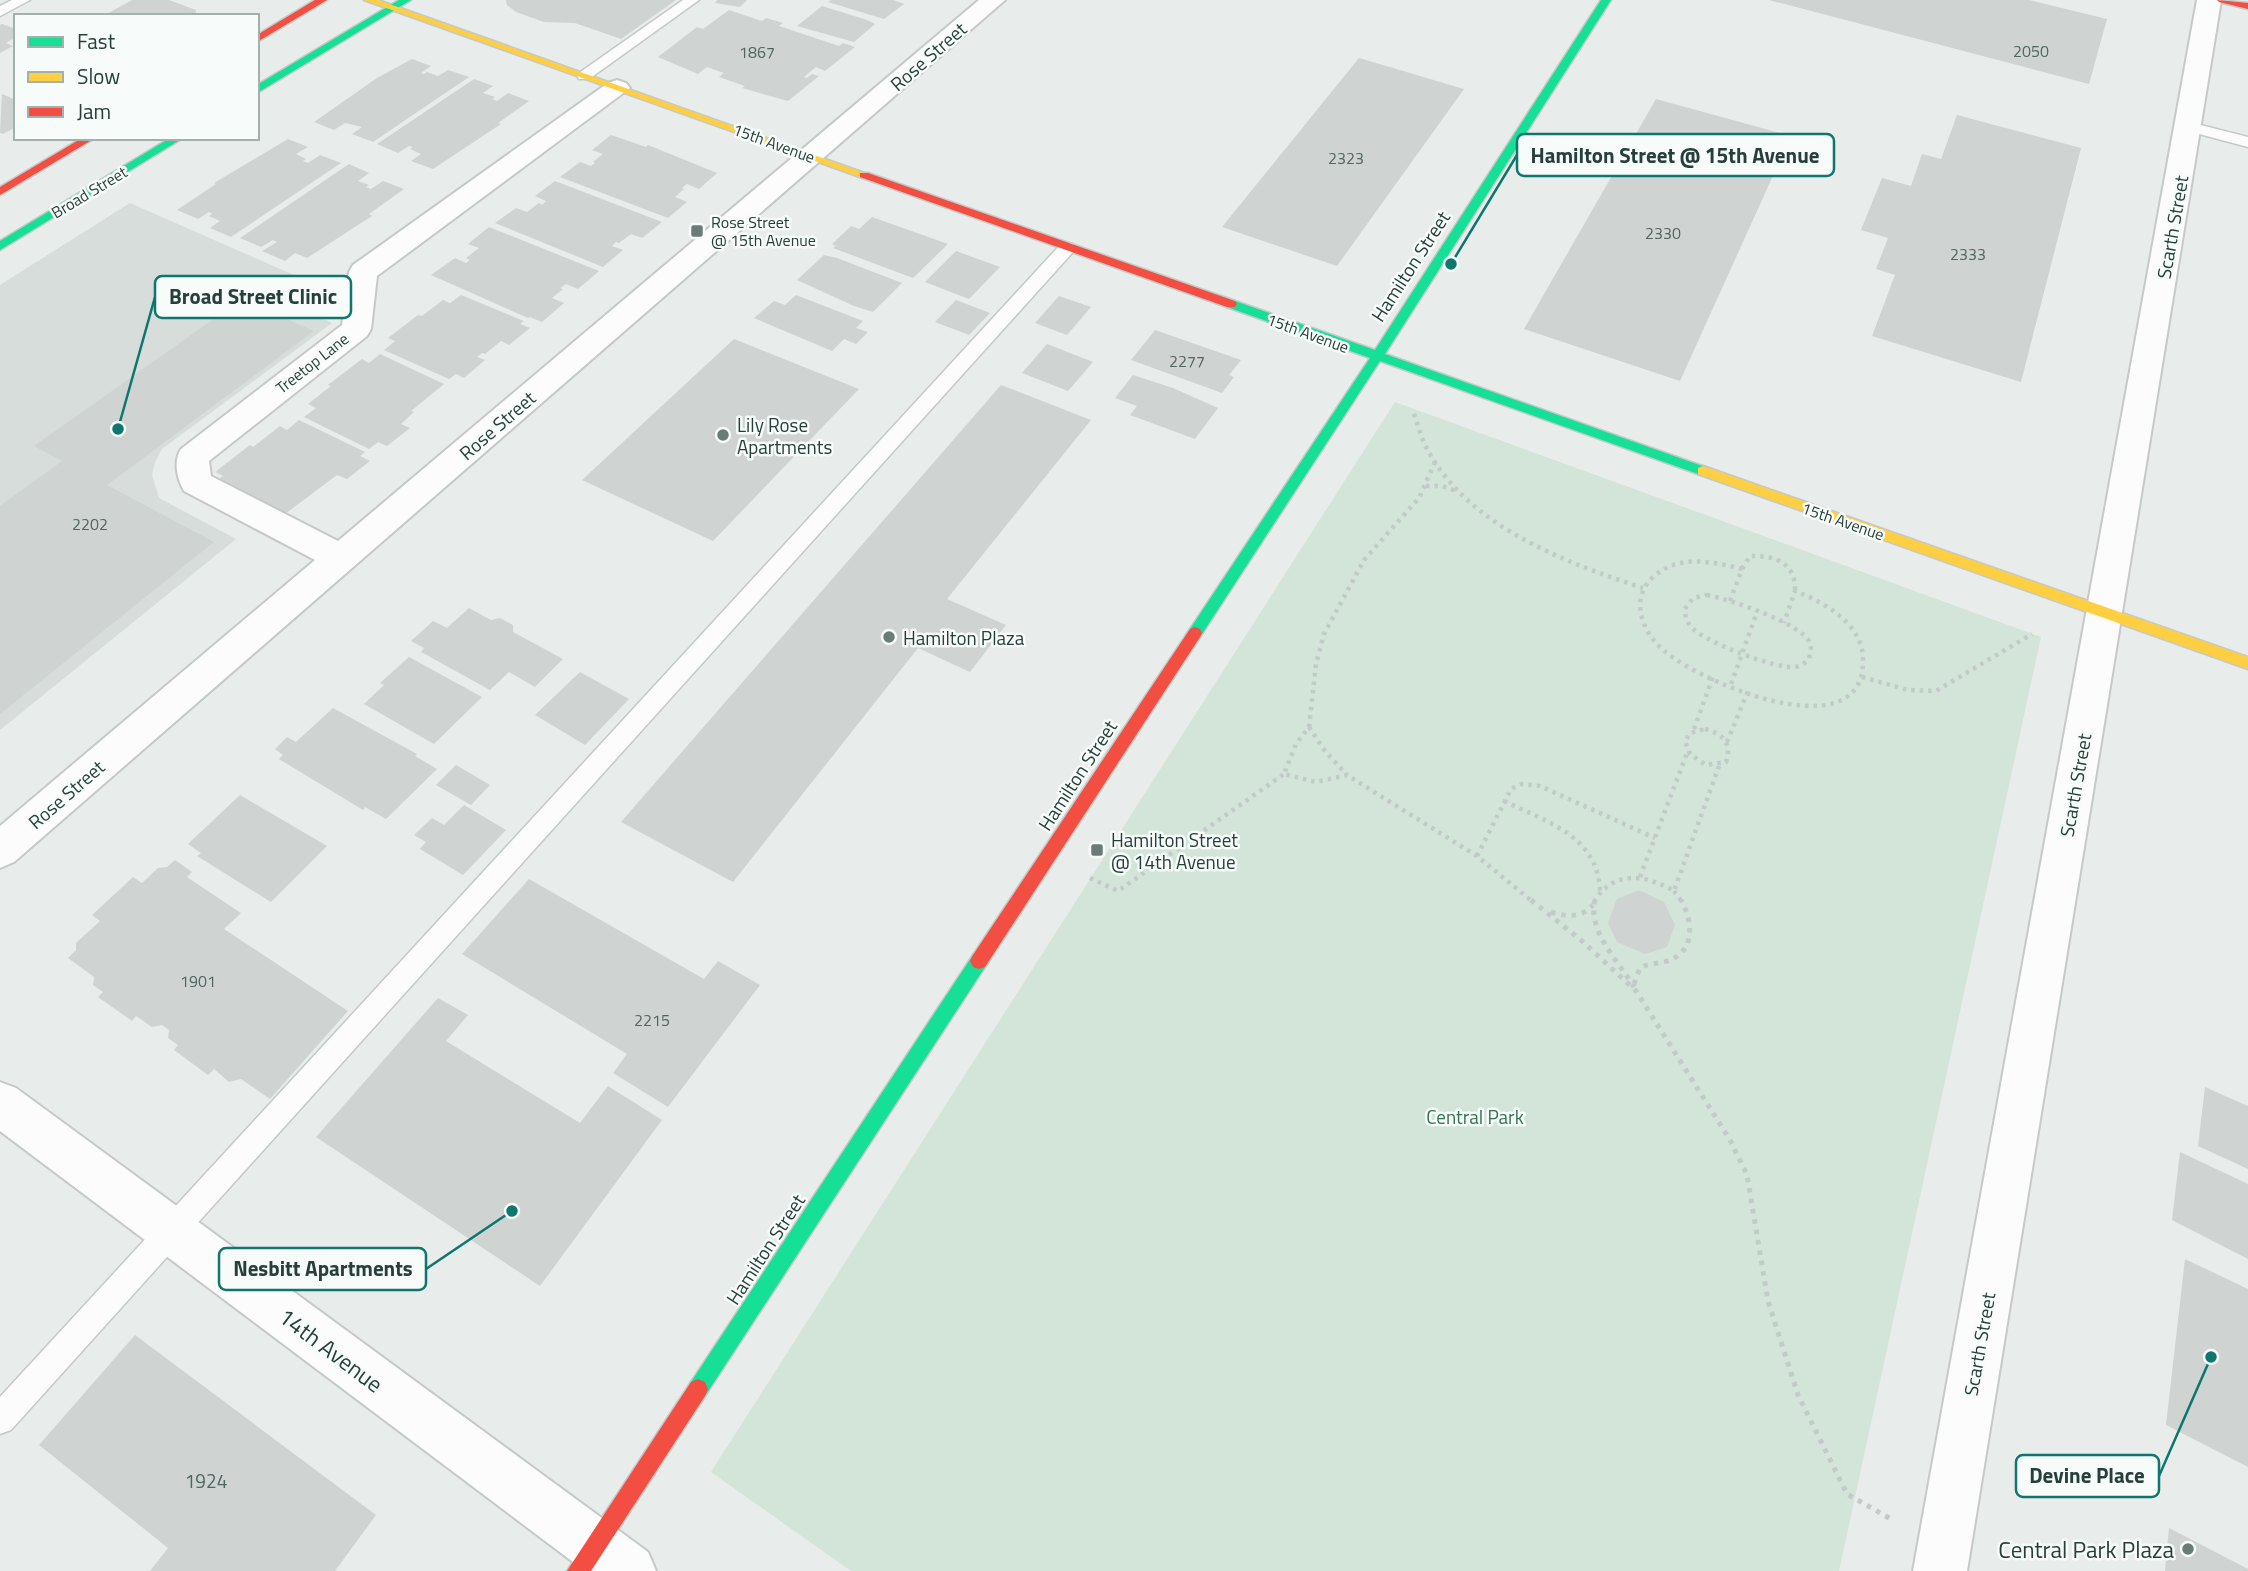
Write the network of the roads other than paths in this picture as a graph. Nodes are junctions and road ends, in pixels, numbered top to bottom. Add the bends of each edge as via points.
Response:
1 (23, 0) edge
2 (322, 0) edge
3 (369, 0) edge
4 (692, 0) edge
5 (993, 0) edge
6 (1606, 0) edge
7 (2209, 0) edge
8 (2222, 0) edge
9 (399, 4) edge
10 (2248, 6) edge
11 (0, 12) edge
12 (259, 37) edge
13 (584, 76) junction
14 (617, 88) junction
15 (259, 89) edge
16 (2189, 127) junction
17 (87, 140) edge
18 (175, 140) edge
19 (2248, 142) edge
20 (810, 157) junction
21 (0, 192) edge
22 (0, 246) edge
23 (1068, 248) junction
24 (1377, 357) junction
25 (341, 558) junction
26 (2104, 613) junction
27 (2248, 663) edge
28 (0, 850) edge
29 (0, 1104) edge
30 (172, 1231) junction
31 (0, 1419) edge
32 (1942, 1560) edge
33 (600, 1563) edge

1 - 11 lane
2 - 12 street
3 - 9 street, 15th Avenue
4 - 13 lane
5 - 20 street, Rose Street
6 - 24 street, Hamilton Street
7 - 16 street, Scarth Street
8 - 10 street
9 - 13 street, 15th Avenue
9 - 15 street
13 - 14 street, 15th Avenue
14 - 20 street, 15th Avenue
14 - 25 street, Treetop Lane via 363,272 356,328 192,457 196,483
16 - 19 lane
16 - 26 street, Scarth Street
17 - 21 street
18 - 22 street, Broad Street
20 - 23 street, 15th Avenue
20 - 25 street, Rose Street
23 - 24 street, 15th Avenue
23 - 30 lane
24 - 26 street, 15th Avenue
24 - 33 street, Hamilton Street via 1048,858
25 - 28 street, Rose Street
26 - 27 street, 15th Avenue
26 - 32 street, Scarth Street
29 - 30 street, 14th Avenue
30 - 31 lane
30 - 33 street, 14th Avenue

